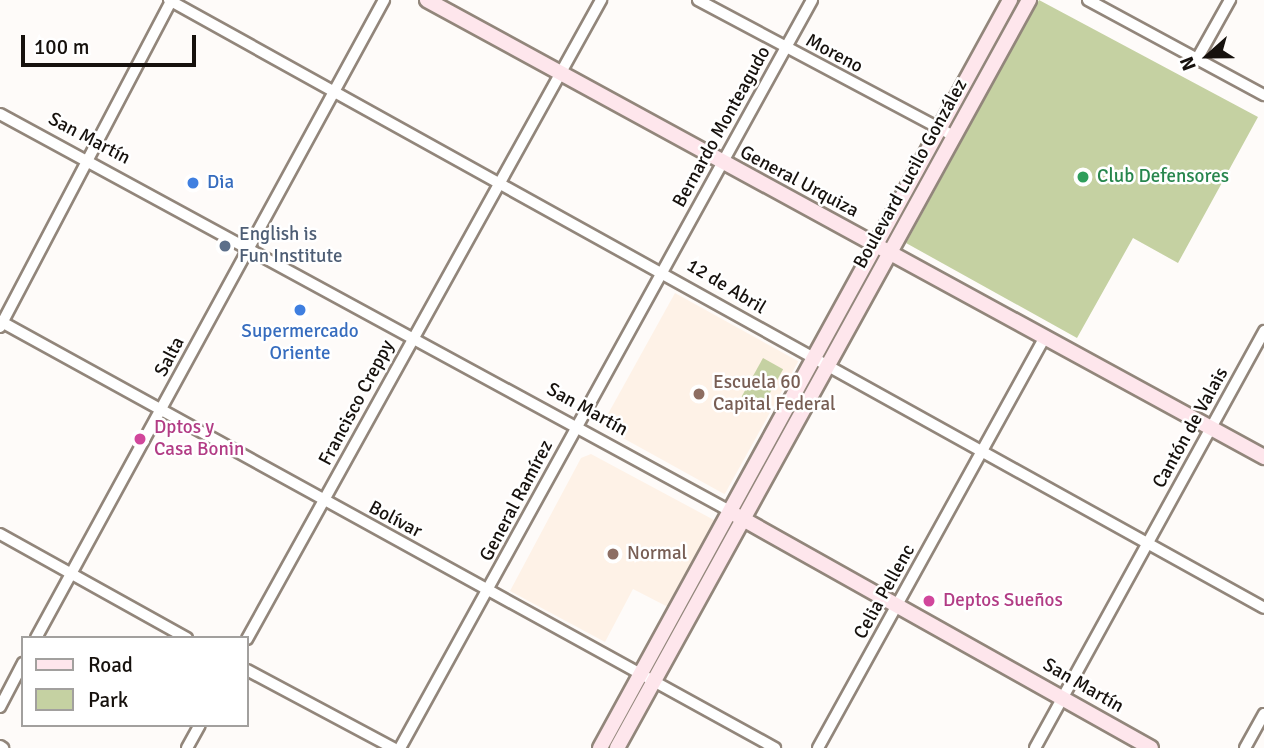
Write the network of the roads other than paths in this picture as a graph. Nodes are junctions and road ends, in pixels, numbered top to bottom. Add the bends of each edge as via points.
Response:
1 (171, 0) edge
2 (384, 0) edge
3 (427, 0) edge
4 (601, 0) edge
5 (698, 0) edge
6 (812, 0) edge
7 (1010, 0) edge
8 (1029, 0) edge
9 (1088, 0) edge
10 (1230, 0) edge
11 (786, 48) junction
12 (1198, 59) junction
13 (561, 74) junction
14 (334, 93) junction
15 (1264, 94) edge
16 (0, 114) edge
17 (939, 129) junction
18 (954, 136) junction
19 (88, 160) junction
20 (723, 163) junction
21 (500, 185) junction
22 (249, 245) junction
23 (876, 245) junction
24 (890, 253) junction
25 (663, 270) junction
26 (1, 324) edge
27 (1264, 331) edge
28 (412, 336) junction
29 (1044, 338) junction
30 (814, 359) junction
31 (827, 366) junction
32 (161, 410) junction
33 (577, 427) junction
34 (1210, 427) junction
35 (982, 453) junction
36 (1264, 457) edge
37 (324, 502) junction
38 (736, 515) junction
39 (0, 534) edge
40 (1149, 542) junction
41 (69, 573) junction
42 (489, 590) junction
43 (899, 604) junction
44 (1264, 608) edge
45 (37, 636) edge
46 (183, 636) edge
47 (248, 637) edge
48 (21, 667) edge
49 (248, 671) edge
50 (648, 677) junction
51 (1063, 696) junction
52 (0, 708) edge
53 (1264, 714) edge
54 (199, 727) edge
55 (187, 748) edge
56 (393, 748) edge
57 (400, 748) edge
58 (600, 748) edge
59 (617, 748) edge
60 (775, 748) edge
61 (818, 748) edge
62 (1035, 748) edge
63 (1151, 748) edge
64 (1245, 748) edge

1 - 14 street, 12 de Abril
1 - 19 street
2 - 14 street, Salta
3 - 13 main road, General Urquiza
4 - 13 street, Francisco Creppy
5 - 11 street, Moreno
6 - 11 street, Bernardo Monteagudo
7 - 17 main road, Boulevard Lucilo González
8 - 18 main road, Boulevard Lucilo González
9 - 12 street
10 - 12 street
11 - 17 street, Moreno
11 - 20 street, Bernardo Monteagudo
12 - 15 street
13 - 20 main road, General Urquiza
13 - 21 street, Francisco Creppy
14 - 21 street, 12 de Abril
14 - 22 street, Salta
16 - 19 street, San Martín
17 - 18 street, Moreno
17 - 23 main road, Boulevard Lucilo González
18 - 24 main road, Boulevard Lucilo González
19 - 22 street, San Martín
19 - 26 street
20 - 23 main road, General Urquiza
20 - 25 street, Bernardo Monteagudo
21 - 25 street, 12 de Abril
21 - 28 street, Francisco Creppy
22 - 28 street, San Martín
22 - 32 street, Salta
23 - 24 main road, General Urquiza
23 - 30 main road, Boulevard Lucilo González
24 - 29 main road, General Urquiza
24 - 31 main road, Boulevard Lucilo González
25 - 30 street, 12 de Abril
25 - 33 street, General Ramírez
26 - 32 street, Bolívar
27 - 34 street, Cantón de Valais
28 - 33 street, San Martín
28 - 37 street, Francisco Creppy
29 - 34 main road, General Urquiza
29 - 35 street, Celia Pellenc
30 - 31 street, 12 de Abril
30 - 38 main road, Boulevard Lucilo González
31 - 35 street, 12 de Abril
31 - 38 main road, Boulevard Lucilo González
32 - 37 street, Bolívar
32 - 41 street, Salta
33 - 38 street, San Martín
33 - 42 street, General Ramírez
34 - 36 main road, General Urquiza
34 - 40 street, Cantón de Valais
35 - 40 street, 12 de Abril
35 - 43 street, Celia Pellenc
37 - 42 street, Bolívar
37 - 47 street, Francisco Creppy
38 - 43 main road, San Martín
38 - 50 main road
39 - 41 street
40 - 44 street, 12 de Abril
40 - 51 street, Cantón de Valais
41 - 45 street, Salta
41 - 46 street
42 - 50 street, Bolívar
42 - 57 street, General Ramírez
43 - 51 main road, San Martín
43 - 61 street, Celia Pellenc
48 - 52 street
49 - 56 street
50 - 58 main road
50 - 59 main road
50 - 60 street, Bolívar
51 - 62 street, Cantón de Valais
51 - 63 main road, San Martín
53 - 64 street
54 - 55 street

